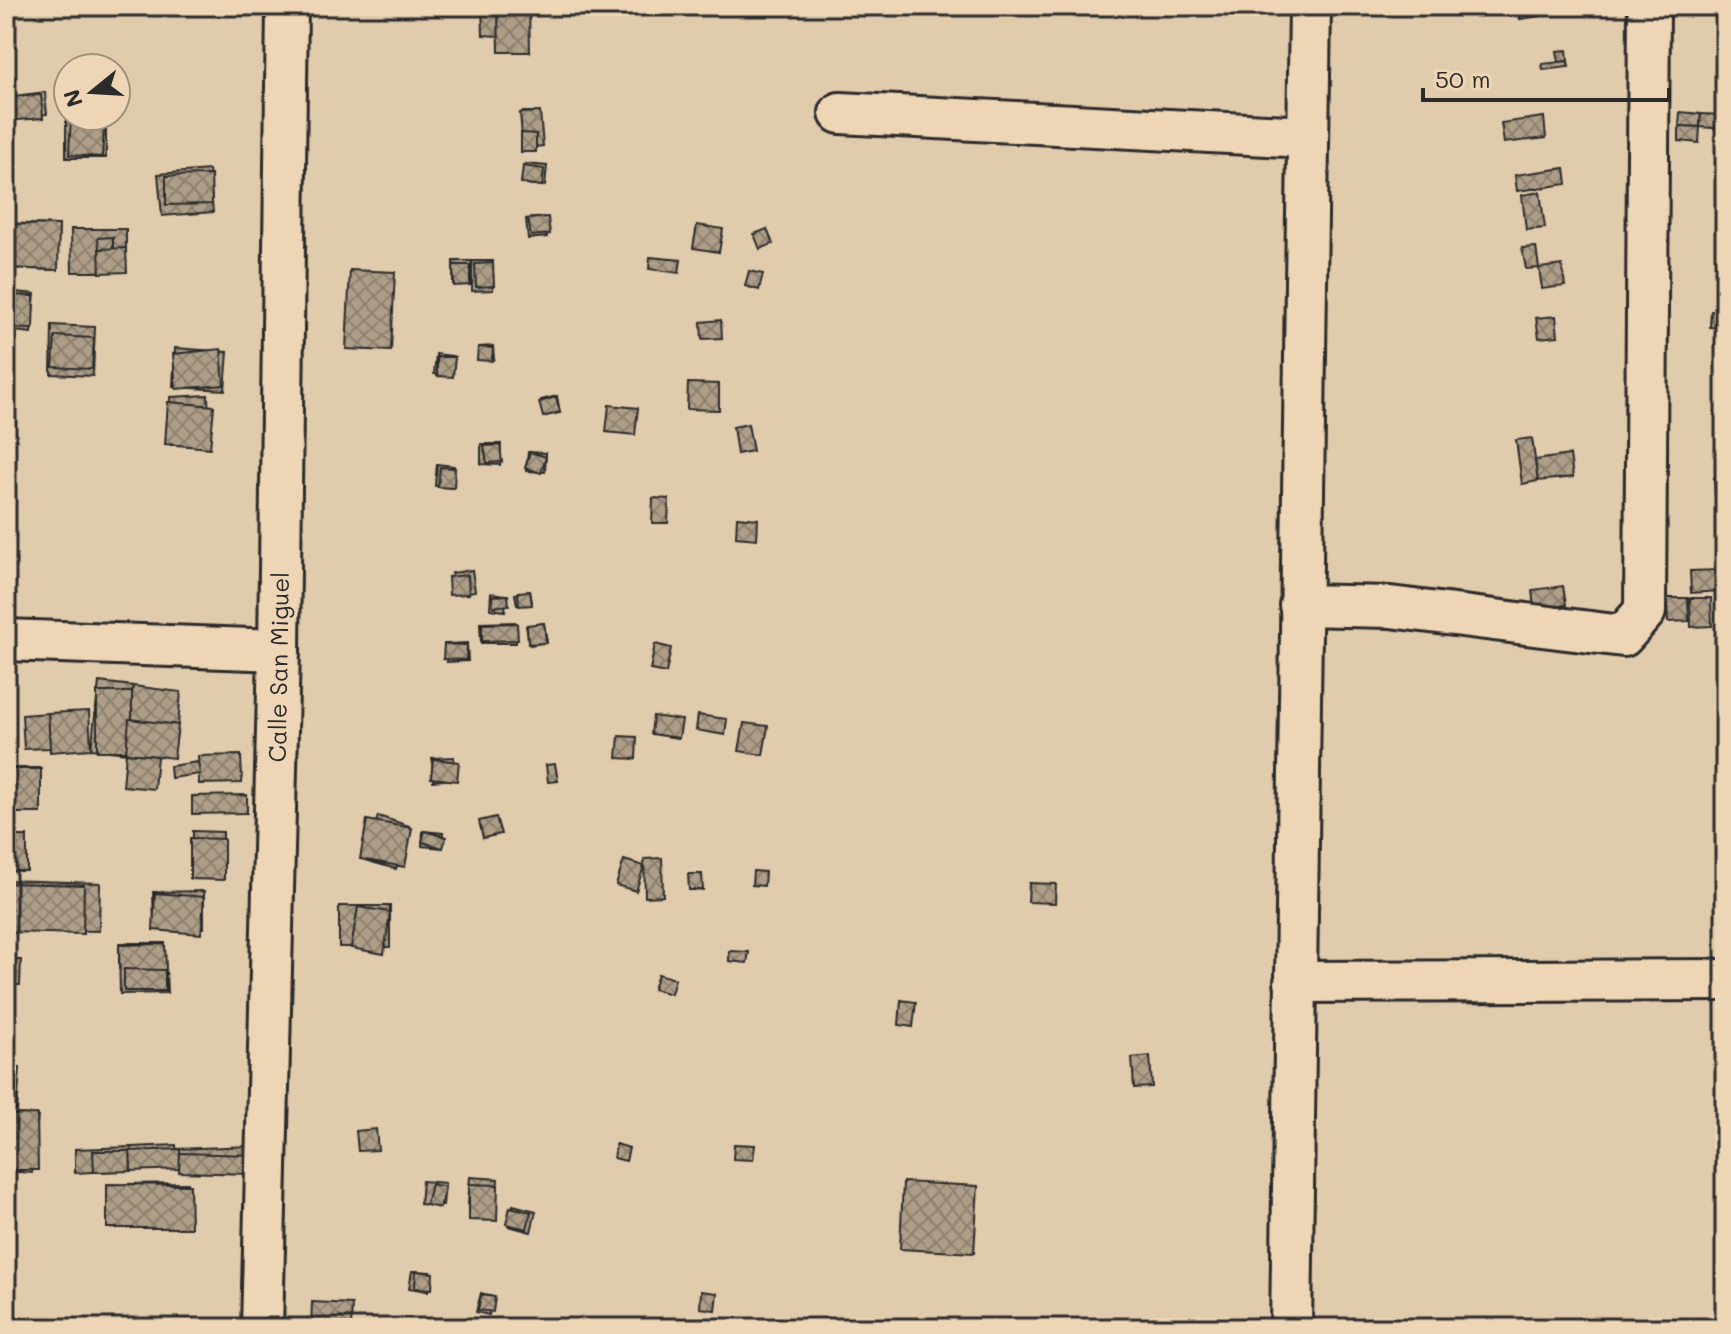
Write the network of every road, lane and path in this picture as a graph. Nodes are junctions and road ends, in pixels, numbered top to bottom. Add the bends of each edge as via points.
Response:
1 (287, 6) edge
2 (1310, 6) edge
3 (1649, 6) edge
4 (840, 113) dead end
5 (1307, 137) junction
6 (1300, 605) junction
7 (6, 640) edge
8 (279, 650) junction
9 (1725, 980) edge
10 (1295, 982) junction
11 (262, 1328) edge
12 (1291, 1328) edge

1 - 8 street, Calle San Miguel
2 - 5 street
3 - 6 street via 1645,611 1623,636 1390,607
4 - 5 street
5 - 6 street
6 - 10 street
7 - 8 street
8 - 11 street, Calle San Miguel
9 - 10 street
10 - 12 street

